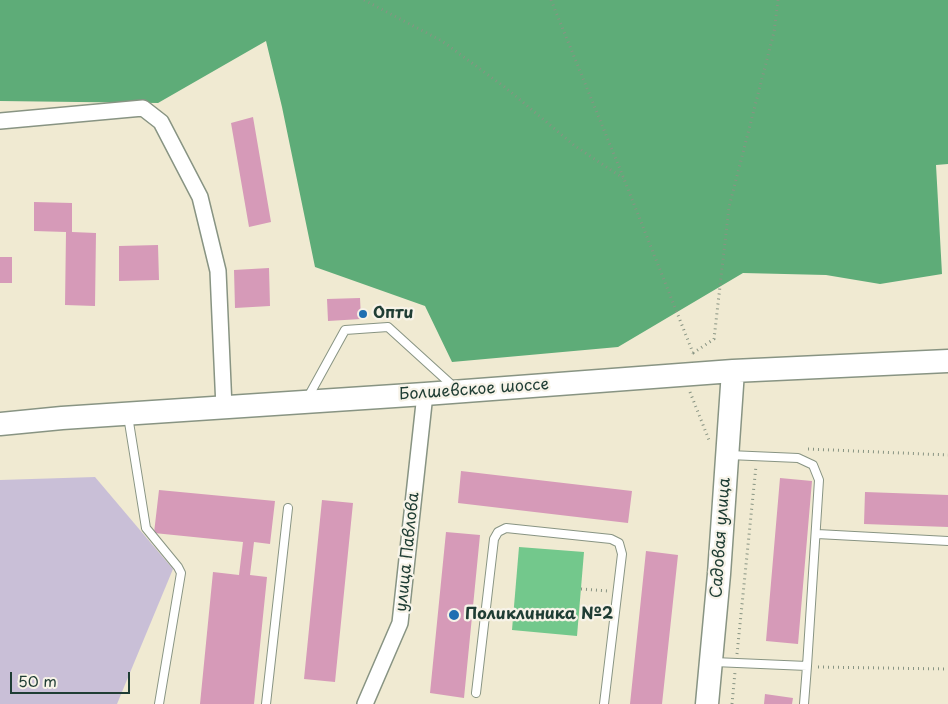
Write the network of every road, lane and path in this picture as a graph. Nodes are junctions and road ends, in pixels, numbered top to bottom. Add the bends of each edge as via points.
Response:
1 (364, 0) edge
2 (551, 0) edge
3 (778, 0) edge
4 (0, 121) edge
5 (624, 178) junction
6 (693, 354) junction
7 (682, 355) dead end
8 (948, 361) edge
9 (733, 371) junction
10 (688, 388) dead end
11 (459, 391) junction
12 (425, 394) junction
13 (306, 402) junction
14 (224, 408) junction
15 (128, 414) junction
16 (0, 417) edge
17 (62, 418) junction
18 (0, 424) edge
19 (805, 449) dead end
20 (727, 451) junction
21 (948, 454) edge
22 (756, 456) junction
23 (288, 508) dead end
24 (817, 534) junction
25 (948, 541) edge
26 (581, 588) dead end
27 (617, 592) junction
28 (486, 609) junction
29 (514, 612) dead end
30 (711, 662) junction
31 (736, 663) junction
32 (807, 666) junction
33 (948, 669) edge
34 (476, 693) dead end
35 (159, 704) edge
36 (266, 704) edge
37 (364, 704) edge
38 (604, 704) edge
39 (706, 704) edge
40 (732, 704) edge
41 (804, 704) edge

1 - 5 path via 442,41 576,146
2 - 5 path
3 - 6 path via 774,32 729,207 714,339
4 - 14 street via 143,108 161,122 200,197 218,271
5 - 6 path
6 - 7 path
8 - 9 main road, Болшевское шоссе
9 - 11 main road, Болшевское шоссе
9 - 20 main road, Садовая улица
10 - 20 path via 711,446
11 - 12 main road, Болшевское шоссе
11 - 13 lane via 388,327 345,330
12 - 13 main road, Болшевское шоссе
12 - 37 street, улица Павлова via 400,623
13 - 14 main road, Болшевское шоссе
14 - 15 main road, Болшевское шоссе
15 - 17 main road, Болшевское шоссе
15 - 35 lane via 146,528 181,573
16 - 17 main road
17 - 18 main road, Болшевское шоссе
19 - 21 path
20 - 22 lane
20 - 30 main road, Садовая улица
22 - 24 lane via 798,458 813,465 819,480
22 - 31 path
23 - 36 lane
24 - 25 lane
24 - 32 lane
26 - 27 path
27 - 28 lane via 622,554 619,544 611,539 506,528 494,539
27 - 38 lane
28 - 29 path
28 - 34 lane
30 - 31 lane
30 - 39 main road, Садовая улица
31 - 32 lane
31 - 40 path
32 - 33 path
32 - 41 lane

